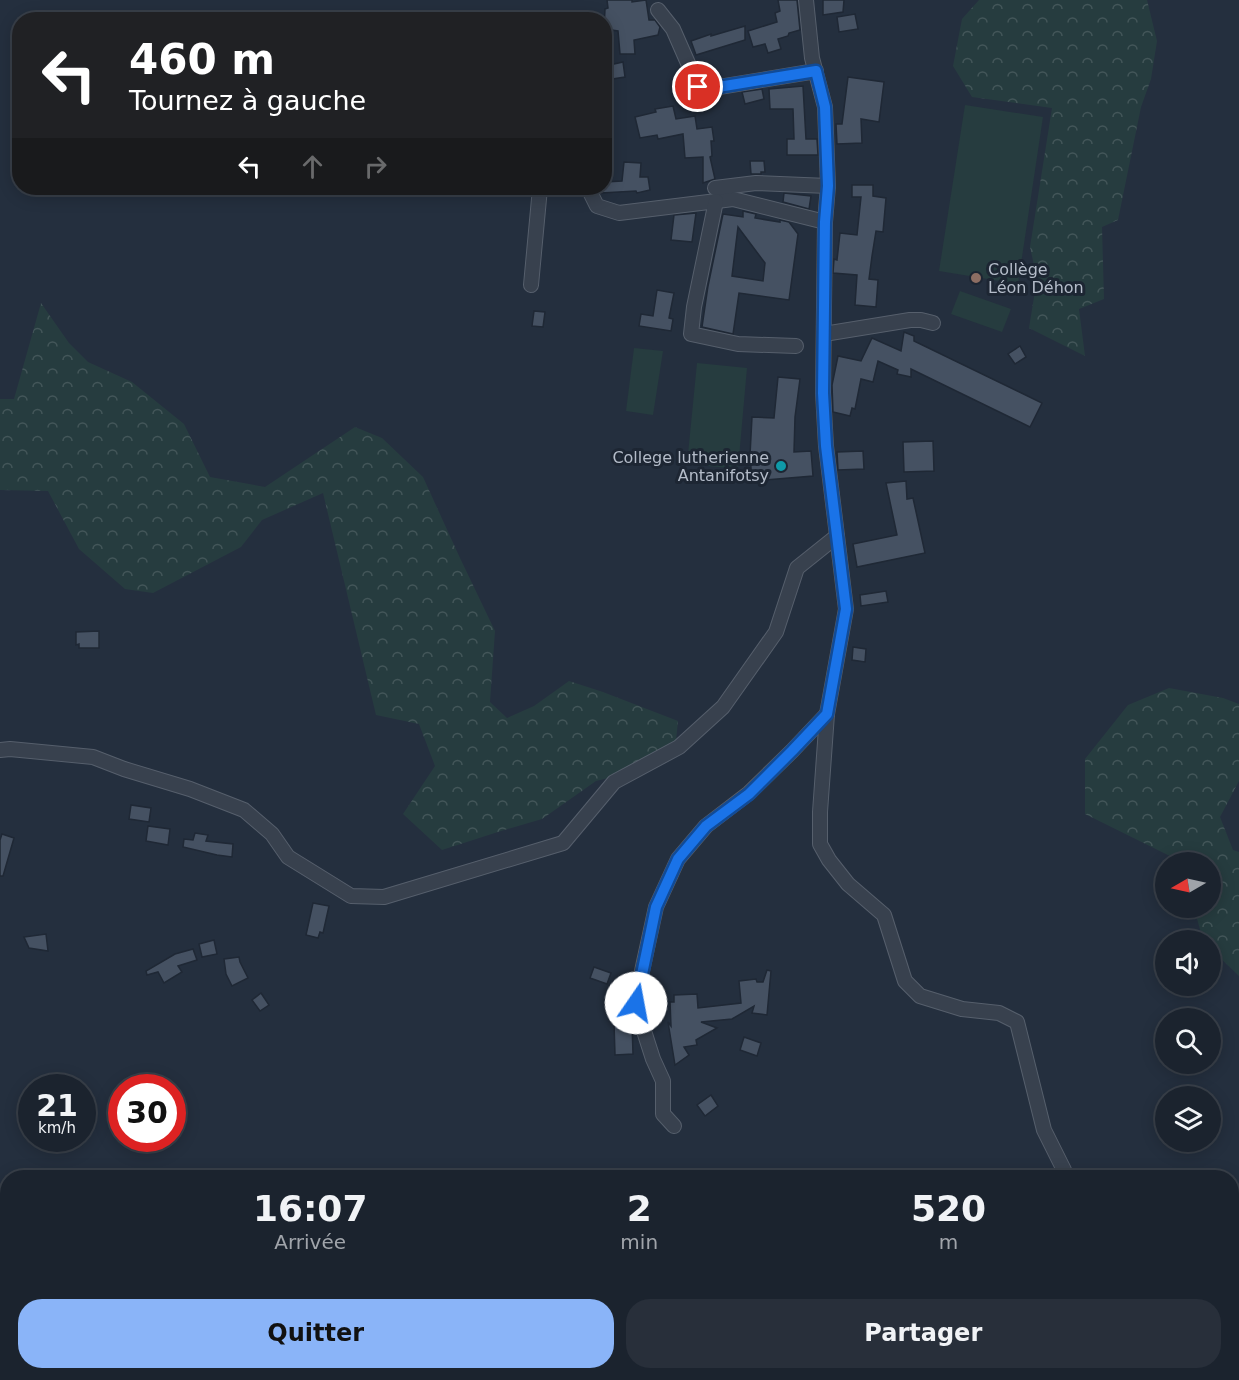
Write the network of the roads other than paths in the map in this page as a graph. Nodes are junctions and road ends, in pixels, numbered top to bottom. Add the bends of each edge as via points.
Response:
1 (806, 0) edge
2 (658, 10) dead end
3 (816, 71) junction
4 (828, 186) junction
5 (715, 194) junction
6 (539, 195) edge
7 (592, 195) edge
8 (825, 222) junction
9 (531, 285) dead end
10 (933, 323) dead end
11 (824, 334) junction
12 (796, 346) dead end
13 (837, 536) junction
14 (827, 714) junction
15 (0, 750) edge
16 (675, 1126) dead end
17 (1064, 1170) edge

1 - 3 street
2 - 3 street via 673,29 698,87 706,89
3 - 4 street via 825,107
4 - 5 street via 756,183
4 - 8 street
5 - 7 street via 619,213 597,206
5 - 8 street
5 - 12 street via 691,334 738,344
6 - 9 street
8 - 11 street
10 - 11 street via 910,320
11 - 13 street via 826,446
13 - 14 street via 846,609
13 - 15 street via 797,568 776,632 723,707 679,747 614,782 563,843 384,897 351,896 288,857 272,834 244,810 190,789 93,757
14 - 16 street via 749,794 706,826 678,859 656,907 636,1003 663,1081 663,1114
14 - 17 street via 820,844 848,884 884,915 905,981 921,996 962,1009 999,1012 1017,1022 1044,1130

